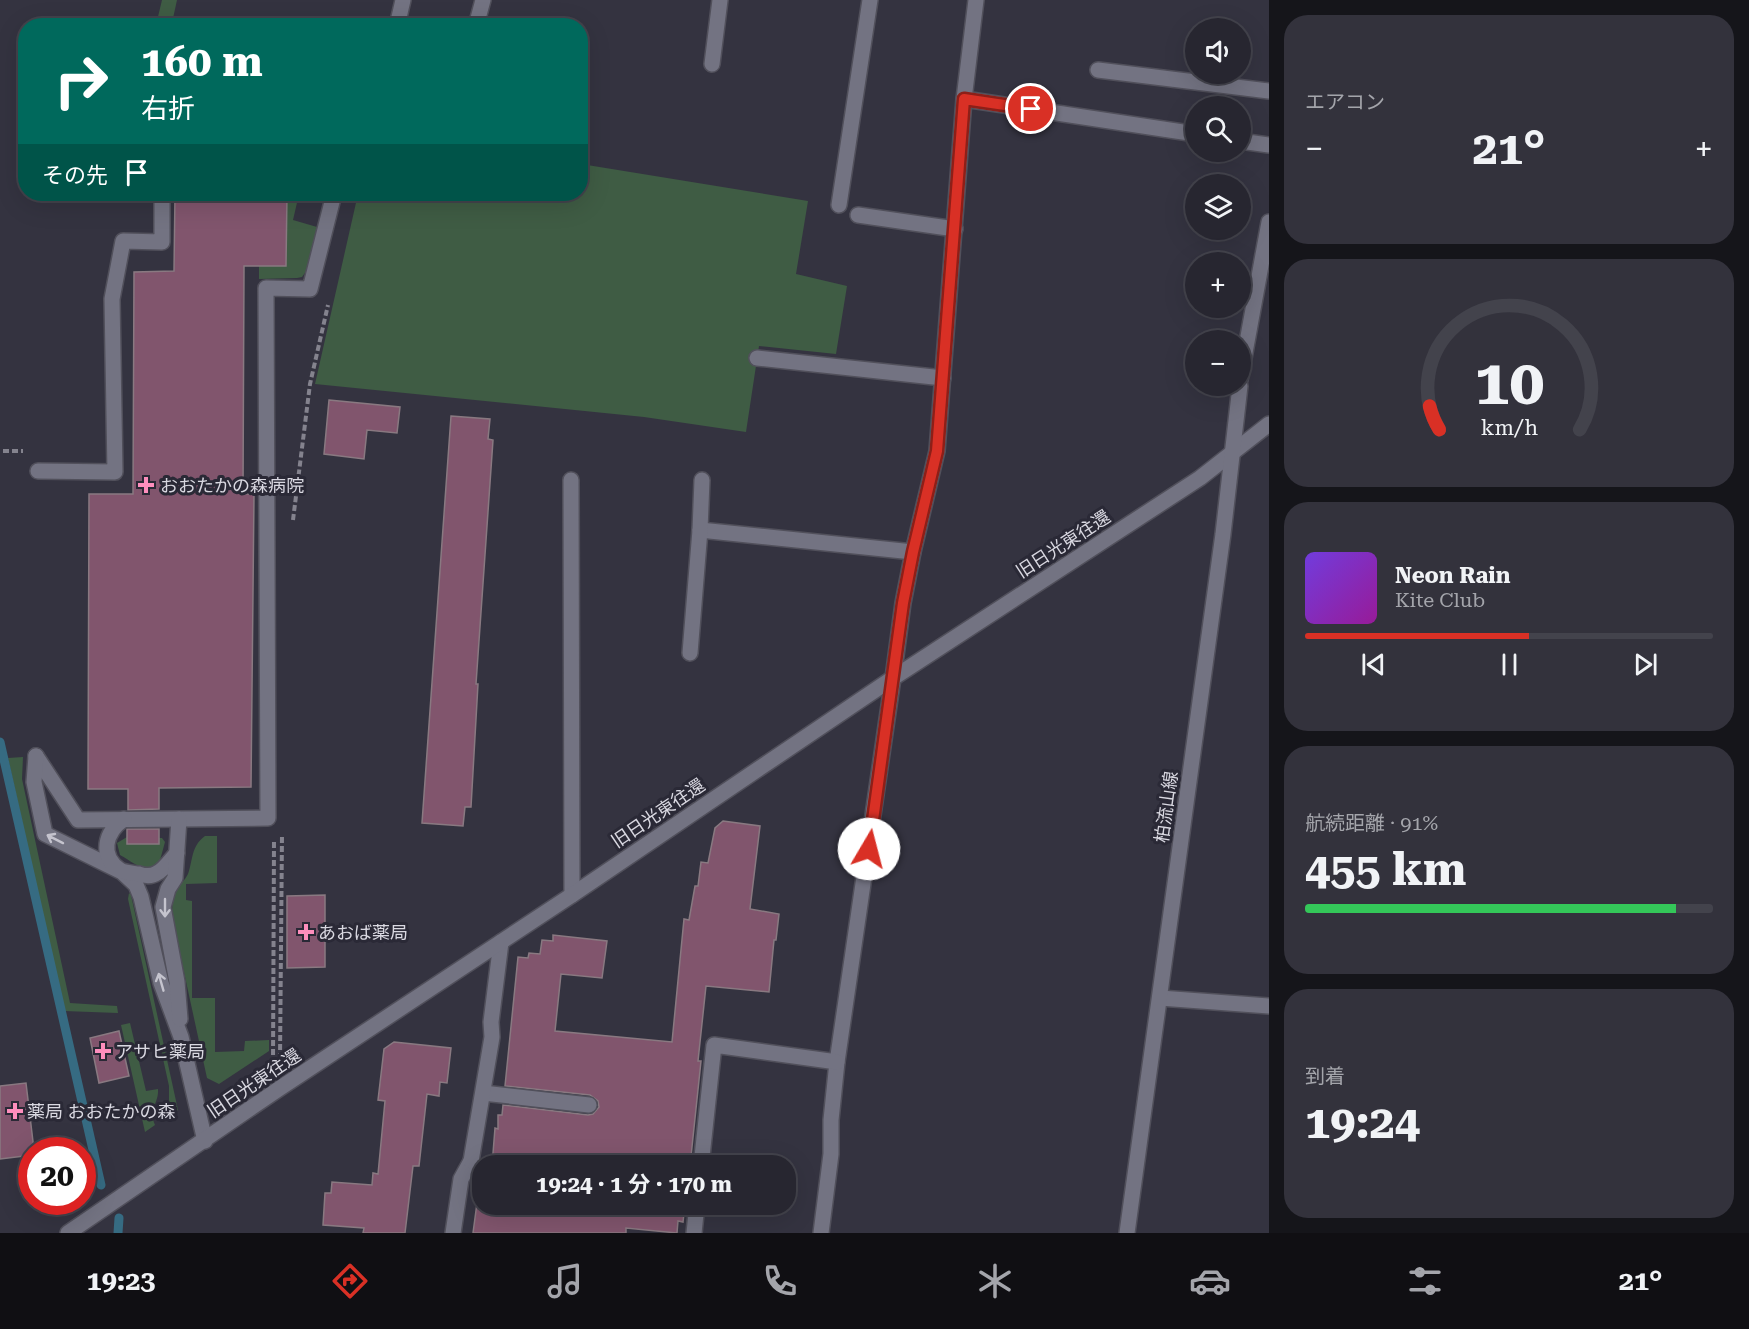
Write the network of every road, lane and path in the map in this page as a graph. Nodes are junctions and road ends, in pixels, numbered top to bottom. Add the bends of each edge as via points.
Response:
1 (403, 0) edge
2 (483, 0) edge
3 (720, 0) edge
4 (870, 0) edge
5 (976, 0) edge
6 (399, 18) edge
7 (478, 18) edge
8 (712, 64) dead end
9 (1098, 70) dead end
10 (1269, 91) edge
11 (964, 99) junction
12 (1185, 132) edge
13 (1251, 143) edge
14 (1269, 145) edge
15 (162, 201) edge
16 (332, 201) edge
17 (839, 205) dead end
18 (858, 215) dead end
19 (1269, 222) edge
20 (955, 229) junction
21 (328, 305) dead end
22 (1249, 330) edge
23 (757, 358) dead end
24 (944, 378) junction
25 (1239, 396) edge
26 (1269, 424) edge
27 (3, 452) dead end
28 (25, 452) dead end
29 (1232, 452) junction
30 (38, 471) dead end
31 (571, 480) dead end
32 (702, 480) dead end
33 (293, 524) dead end
34 (700, 530) junction
35 (913, 552) junction
36 (690, 653) dead end
37 (893, 678) junction
38 (124, 819) junction
39 (179, 819) junction
40 (282, 829) dead end
41 (274, 836) dead end
42 (177, 853) junction
43 (122, 872) junction
44 (572, 895) junction
45 (501, 942) junction
46 (1160, 998) junction
47 (1269, 1006) edge
48 (181, 1037) junction
49 (837, 1062) junction
50 (276, 1091) junction
51 (483, 1093) junction
52 (589, 1105) dead end
53 (205, 1141) junction
54 (702, 1155) edge
55 (696, 1215) edge
56 (68, 1233) edge
57 (453, 1233) edge
58 (694, 1233) edge
59 (821, 1233) edge
60 (1127, 1233) edge

1 - 6 street
2 - 7 street
3 - 8 street
4 - 17 street
5 - 11 street
9 - 10 street
11 - 12 street
11 - 20 street
13 - 14 street
15 - 30 street via 162,242 123,241 112,299 115,472
16 - 39 street via 310,289 266,288 268,818
18 - 20 street
19 - 22 street
20 - 24 street
21 - 33 path via 310,384
23 - 24 street
24 - 35 street via 937,451
25 - 29 street, 柏流山線
26 - 29 street, 旧日光東往還
27 - 28 path
29 - 37 street, 旧日光東往還 via 1200,478
29 - 46 street, 柏流山線
31 - 44 street
32 - 34 street
34 - 35 street
34 - 36 street
35 - 37 street
37 - 44 street, 旧日光東往還
37 - 49 street
38 - 39 street
38 - 43 street via 108,834 107,843 112,863
43 -> 38 street via 45,834 33,782 36,756 78,820
39 - 42 street
40 - 50 path
41 - 50 path
42 - 43 street via 152,876
42 -> 48 street via 175,878 163,907 177,982
48 -> 43 street via 161,983 141,897 136,885
44 - 45 street, 旧日光東往還
45 - 50 street, 旧日光東往還
45 - 51 street
46 - 47 street
46 - 60 street, 柏流山線
48 - 53 street
49 - 54 street via 714,1045
49 - 59 street
50 - 53 street, 旧日光東往還
51 - 52 street
51 - 57 street via 471,1161 461,1179
53 - 56 street, 旧日光東往還
55 - 58 street

